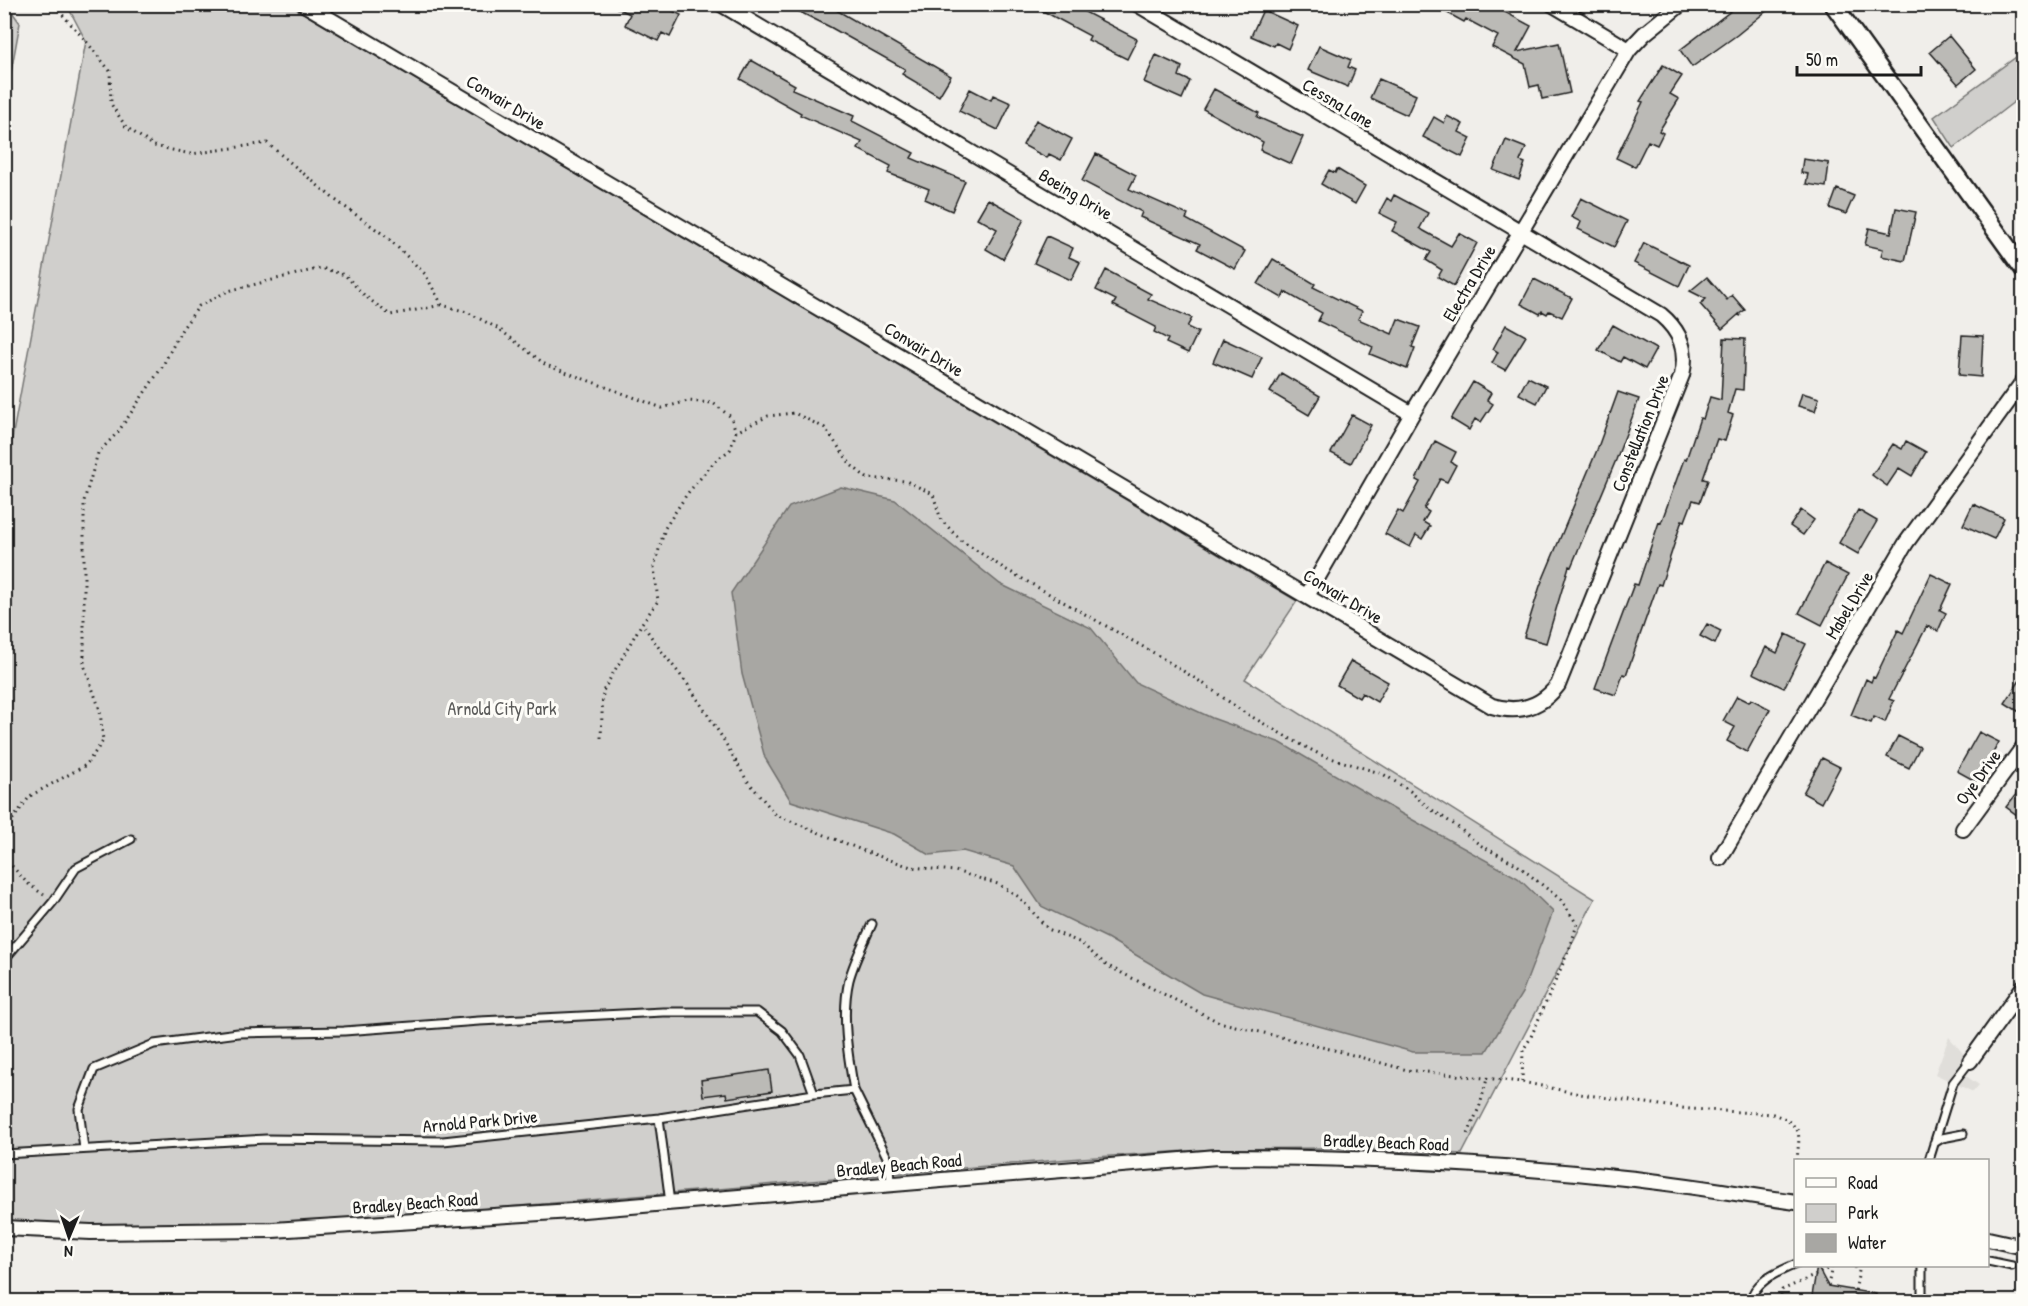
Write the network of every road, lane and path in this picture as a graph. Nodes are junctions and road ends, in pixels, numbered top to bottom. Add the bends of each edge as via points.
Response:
1 (58, 4) edge
2 (304, 4) edge
3 (721, 4) edge
4 (1137, 4) edge
5 (1552, 4) edge
6 (1682, 4) edge
7 (1833, 4) edge
8 (1629, 50) junction
9 (1520, 232) junction
10 (2023, 269) edge
11 (442, 305) junction
12 (2024, 380) edge
13 (1412, 414) junction
14 (736, 432) junction
15 (1307, 596) junction
16 (642, 623) junction
17 (1530, 707) joint
18 (601, 738) dead end
19 (2024, 746) edge
20 (1963, 829) dead end
21 (131, 839) dead end
22 (4, 842) edge
23 (4, 857) edge
24 (1720, 858) dead end
25 (53, 902) junction
26 (872, 924) dead end
27 (4, 960) edge
28 (2024, 986) edge
29 (1970, 1061) joint
30 (1487, 1079) junction
31 (1522, 1082) junction
32 (854, 1090) junction
33 (814, 1094) junction
34 (659, 1118) junction
35 (1468, 1134) dead end
36 (1963, 1134) dead end
37 (1934, 1143) junction
38 (84, 1149) junction
39 (4, 1154) edge
40 (1797, 1159) edge
41 (1930, 1159) edge
42 (892, 1184) junction
43 (670, 1203) junction
44 (1794, 1203) edge
45 (4, 1228) edge
46 (1989, 1239) edge
47 (2024, 1247) edge
48 (1989, 1260) edge
49 (1794, 1265) edge
50 (2012, 1266) dead end
51 (1830, 1267) edge
52 (1831, 1267) edge
53 (1855, 1267) edge
54 (1922, 1267) edge
55 (1828, 1286) dead end
56 (1750, 1302) edge
57 (1780, 1302) edge
58 (1853, 1302) edge
59 (1922, 1302) edge

1 - 11 path via 61,13 110,71 111,104 126,127 154,146 191,154 267,143 387,237 425,274
2 - 15 street, Convair Drive
3 - 13 street, Boeing Drive
4 - 9 street, Cessna Lane
5 - 8 street
6 - 8 street, Electra Drive
7 - 10 street
8 - 9 street, Electra Drive
9 - 13 street, Electra Drive
9 - 17 street, Constellation Drive via 1661,315 1675,329 1685,356 1679,383 1558,685 1546,699
11 - 14 path via 467,312 499,329 546,365 662,408 688,401 713,403 731,417
11 - 22 path via 390,315 345,274 321,268 228,291 199,306 118,432 98,453 84,501 84,665 100,710 102,741 87,765 30,796 13,819
12 - 24 street, Mabel Drive via 1906,543
13 - 15 street, Electra Drive
14 - 16 path via 730,450 694,486 665,528 654,567 658,601
14 - 31 path via 768,416 794,413 825,428 851,465 867,478 906,481 933,494 941,520 962,541 1005,569 1154,653 1285,736 1321,755 1383,774 1410,790 1429,808 1480,845 1516,864 1561,900 1577,924 1523,1050
15 - 17 street, Convair Drive via 1492,705 1511,710
16 - 18 path via 603,691
16 - 30 path via 689,686 746,779 777,815 910,867 955,871 998,884 1019,897 1048,929 1081,943 1106,965 1219,1022 1407,1070
19 - 20 street, Oye Drive
21 - 25 lane via 76,868
23 - 25 path via 27,883
25 - 27 lane
26 - 32 lane via 849,979 847,997 846,1050
28 - 29 street
29 - 37 lane via 1953,1083
30 - 31 path
30 - 35 path
31 - 40 path via 1660,1105 1773,1114 1786,1119 1798,1131
32 - 33 lane, Arnold Park Drive
32 - 42 lane via 887,1157
33 - 34 lane, Arnold Park Drive
33 - 38 lane via 800,1055 782,1031 757,1012 663,1012 344,1031 238,1033 154,1044 94,1069 80,1108
34 - 38 lane, Arnold Park Drive via 443,1141 266,1139
34 - 43 lane
36 - 37 lane
37 - 41 lane
38 - 39 lane, Arnold Park Drive
42 - 43 street, Bradley Beach Road
42 - 44 street, Bradley Beach Road via 1217,1157 1325,1157 1461,1163 1626,1178
43 - 45 street, Bradley Beach Road via 273,1230 91,1232
46 - 47 street
48 - 50 lane
49 - 56 lane via 1760,1283
51 - 57 path via 1782,1290
52 - 55 path
53 - 58 path via 1858,1271
54 - 59 lane

